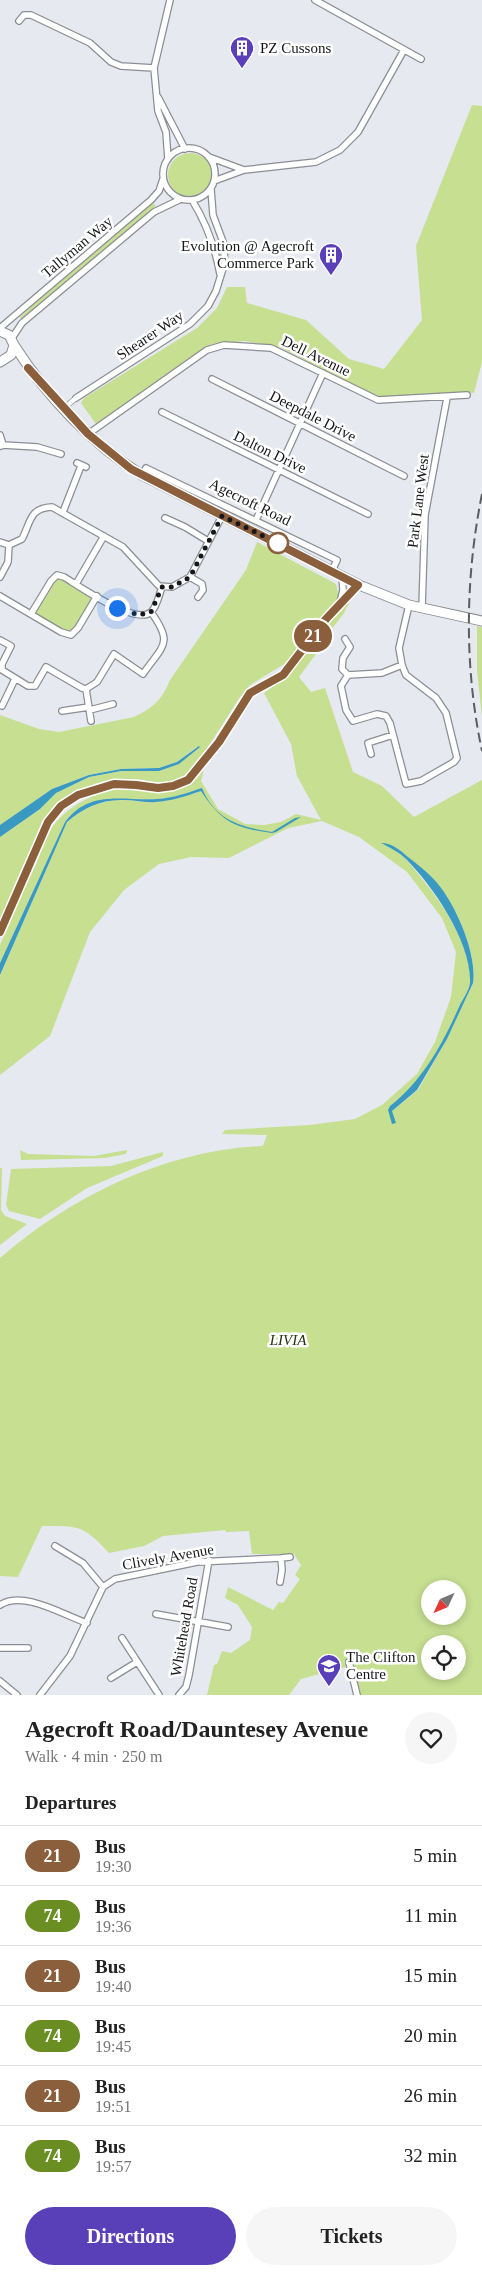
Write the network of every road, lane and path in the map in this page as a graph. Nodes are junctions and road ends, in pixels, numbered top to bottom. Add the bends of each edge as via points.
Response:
1 (170, 0) edge
2 (315, 0) edge
3 (19, 20) dead end
4 (404, 50) junction
5 (421, 60) dead end
6 (154, 68) junction
7 (156, 93) junction
8 (186, 148) junction
9 (208, 156) junction
10 (168, 159) junction
11 (244, 170) junction
12 (164, 179) junction
13 (214, 181) junction
14 (211, 189) junction
15 (180, 199) junction
16 (192, 200) junction
17 (221, 276) junction
18 (0, 330) edge
19 (13, 342) junction
20 (2, 362) edge
21 (28, 368) junction
22 (323, 373) junction
23 (212, 379) dead end
24 (467, 396) dead end
25 (76, 398) joint
26 (447, 398) junction
27 (64, 408) junction
28 (162, 412) dead end
29 (300, 424) junction
30 (88, 434) junction
31 (0, 435) edge
32 (58, 445) dead end
33 (2, 446) edge
34 (81, 465) dead end
35 (279, 470) junction
36 (142, 475) junction
37 (404, 476) dead end
38 (64, 512) junction
39 (368, 514) dead end
40 (222, 516) junction
41 (165, 518) dead end
42 (256, 520) junction
43 (104, 536) junction
44 (208, 541) junction
45 (0, 542) edge
46 (9, 545) junction
47 (332, 571) junction
48 (342, 576) junction
49 (0, 577) edge
50 (190, 577) junction
51 (76, 584) junction
52 (358, 585) junction
53 (162, 587) junction
54 (0, 596) edge
55 (97, 596) junction
56 (198, 597) dead end
57 (339, 605) junction
58 (409, 605) junction
59 (422, 608) junction
60 (151, 612) junction
61 (31, 614) junction
62 (482, 621) edge
63 (345, 639) dead end
64 (0, 640) edge
65 (402, 665) junction
66 (348, 675) junction
67 (16, 679) junction
68 (86, 689) junction
69 (113, 704) dead end
70 (2, 706) dead end
71 (89, 708) junction
72 (62, 711) dead end
73 (91, 721) dead end
74 (393, 735) junction
75 (370, 754) dead end
76 (0, 932) edge
77 (55, 1546) dead end
78 (290, 1557) dead end
79 (281, 1558) junction
80 (209, 1560) junction
81 (280, 1582) dead end
82 (103, 1587) junction
83 (0, 1605) edge
84 (156, 1614) dead end
85 (198, 1621) junction
86 (87, 1623) junction
87 (228, 1627) dead end
88 (122, 1638) dead end
89 (0, 1648) edge
90 (28, 1648) dead end
91 (136, 1662) junction
92 (348, 1662) dead end
93 (111, 1678) dead end
94 (0, 1681) edge
95 (17, 1695) edge
96 (40, 1695) edge
97 (159, 1695) edge
98 (179, 1695) edge
99 (357, 1695) edge

1 - 6 street
2 - 4 street
3 - 6 street via 24,15 31,15 90,43 121,66
4 - 5 street
4 - 11 street via 358,132 340,150 316,162
6 - 7 street
7 - 8 street via 177,137
7 - 10 street via 158,111 166,132
8 - 9 street
8 - 10 street
9 - 11 street
9 - 13 street via 215,172
10 - 12 street
11 - 13 street
12 - 15 street via 169,191
12 - 18 street, Tallyman Way via 151,200
13 - 14 street
14 - 16 street
14 - 17 street, Shearer Way via 213,214 223,242 225,262
15 - 16 street
15 - 19 street, Tallyman Way via 154,212 22,323
16 - 17 street via 205,221
17 - 25 street, Shearer Way via 212,298 197,318
18 - 19 main road
19 - 20 main road via 11,355
19 - 21 main road, Agecroft Road
20 - 21 main road, Agecroft Road
21 - 27 main road, Agecroft Road
22 - 26 street, Dell Avenue via 378,400
22 - 29 street
22 - 30 street, Dell Avenue via 271,348 224,345 207,350
23 - 29 street, Deepdale Drive
24 - 26 street, Dell Avenue
25 - 27 street
26 - 59 street, Park Lane West via 425,515
27 - 30 main road, Agecroft Road
28 - 35 street, Dalton Drive
29 - 35 street
29 - 37 street, Deepdale Drive
30 - 36 main road, Agecroft Road
31 - 33 street
32 - 33 street via 58,453 37,447
34 - 38 street
35 - 39 street, Dalton Drive
35 - 42 street
36 - 40 main road, Agecroft Road
36 - 42 street, Agecroft Road via 146,468
38 - 43 street
38 - 46 street via 52,506 37,510 32,514 22,539
40 - 44 street
40 - 47 main road, Agecroft Road
41 - 44 street
42 - 47 street, Agecroft Road via 338,560
43 - 51 street
43 - 53 street via 130,553
44 - 50 street
45 - 46 street
46 - 49 street via 8,562
47 - 48 main road, Agecroft Road
48 - 52 main road, Agecroft Road
48 - 57 street
50 - 53 street via 172,587
50 - 56 street via 202,584 203,590
51 - 55 street
51 - 61 street via 55,576
52 - 57 street
52 - 58 main road, Agecroft Road
53 - 60 street
54 - 61 street
55 - 60 street via 130,614
55 - 61 street via 78,628 70,635
57 - 76 street via 283,675 250,693 219,742 188,780 158,788 114,784 78,795 61,806 48,822
58 - 59 main road, Agecroft Road
58 - 65 street via 400,648
59 - 62 main road, Agecroft Road
60 - 68 street via 165,637 143,674 114,654 97,682
63 - 66 street via 350,648 343,658 342,669
64 - 67 street via 11,646 1,668
65 - 66 street via 382,673
65 - 74 street via 406,675 436,698 446,713 457,758 434,774 406,784
66 - 74 street via 341,686 352,721 377,714 386,716
67 - 68 street via 33,687 46,667
67 - 70 street
68 - 71 street
69 - 71 street
71 - 72 street
71 - 73 street
74 - 75 street via 368,743
77 - 82 street via 83,1563
78 - 79 street, Clively Avenue
79 - 80 street, Clively Avenue
79 - 81 street
80 - 82 street, Clively Avenue via 119,1577
80 - 85 street, Whitehead Road
82 - 86 street
83 - 86 street via 33,1601
84 - 85 street
85 - 87 street
85 - 98 street, Whitehead Road via 190,1676
86 - 96 street via 70,1656
88 - 91 street
89 - 90 street
91 - 93 street
91 - 97 street
92 - 99 street
94 - 95 street

